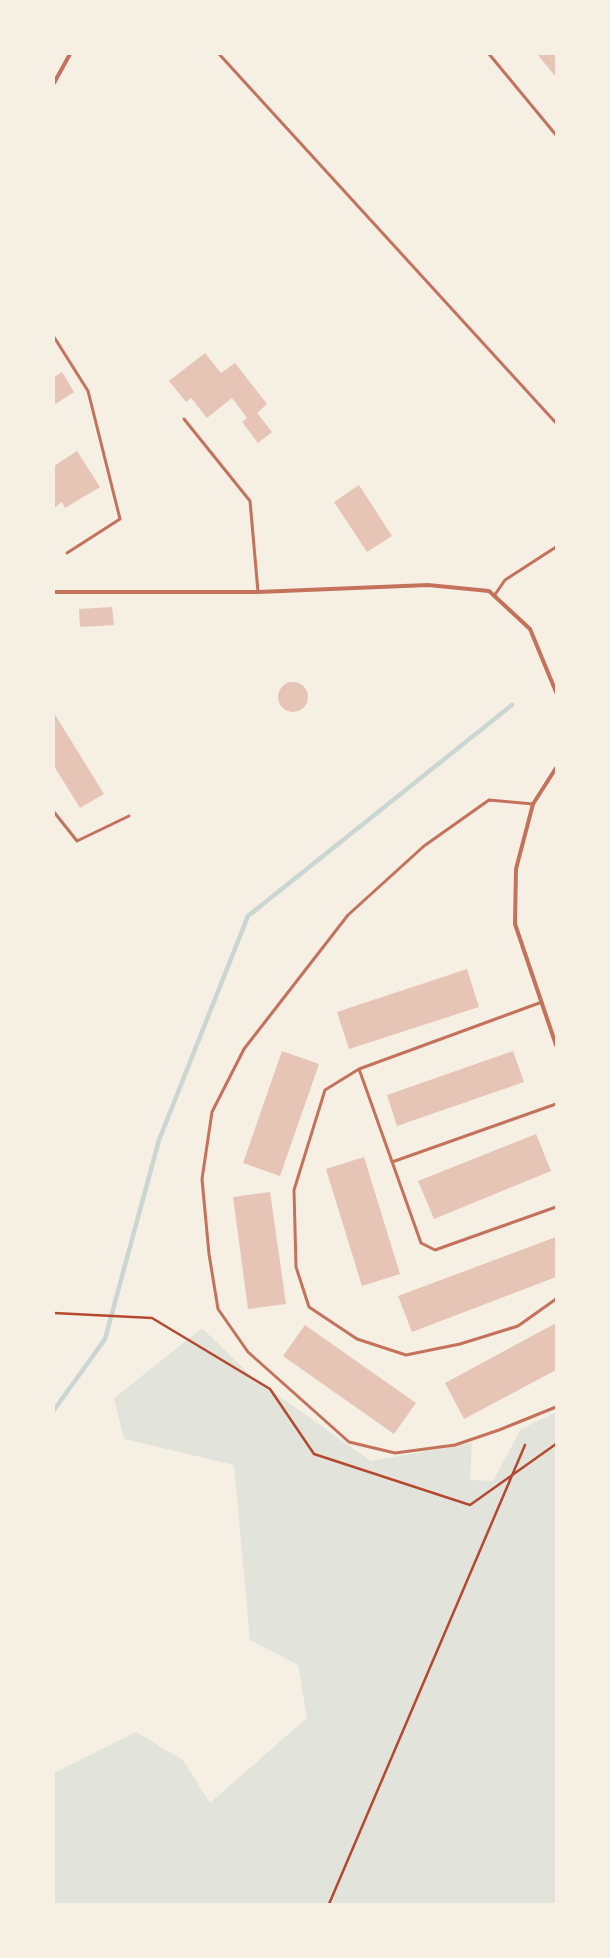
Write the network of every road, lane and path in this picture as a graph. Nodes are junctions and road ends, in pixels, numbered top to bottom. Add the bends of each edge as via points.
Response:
1 (70, 54) edge
2 (219, 54) edge
3 (489, 54) edge
4 (54, 83) edge
5 (556, 135) edge
6 (54, 337) edge
7 (184, 419) dead end
8 (556, 423) edge
9 (556, 547) edge
10 (67, 553) dead end
11 (54, 592) edge
12 (258, 592) junction
13 (494, 596) junction
14 (556, 692) edge
15 (556, 768) edge
16 (533, 804) junction
17 (54, 812) edge
18 (129, 816) dead end
19 (542, 1002) junction
20 (556, 1045) edge
21 (359, 1069) junction
22 (556, 1104) edge
23 (392, 1162) junction
24 (556, 1207) edge
25 (556, 1299) edge
26 (556, 1407) edge
27 (525, 1445) dead end
28 (329, 1904) edge

1 - 4 street
2 - 8 lane
3 - 5 lane
6 - 10 lane via 88,391 120,519
7 - 12 lane via 250,501
9 - 13 lane via 505,580
11 - 12 street
12 - 13 street via 428,585 489,591
13 - 14 street via 530,629
15 - 16 street
16 - 19 street via 516,869 516,924
16 - 26 lane via 489,800 424,846 348,915 244,1049 212,1112 202,1179 209,1254 218,1309 248,1352 349,1442 395,1453 455,1446
17 - 18 lane via 77,841
19 - 20 street
19 - 21 lane
21 - 23 lane
21 - 25 lane via 325,1090 294,1190 296,1267 309,1307 357,1339 406,1355 460,1344 518,1326
22 - 23 lane
23 - 24 lane via 421,1243 435,1250
27 - 28 path

